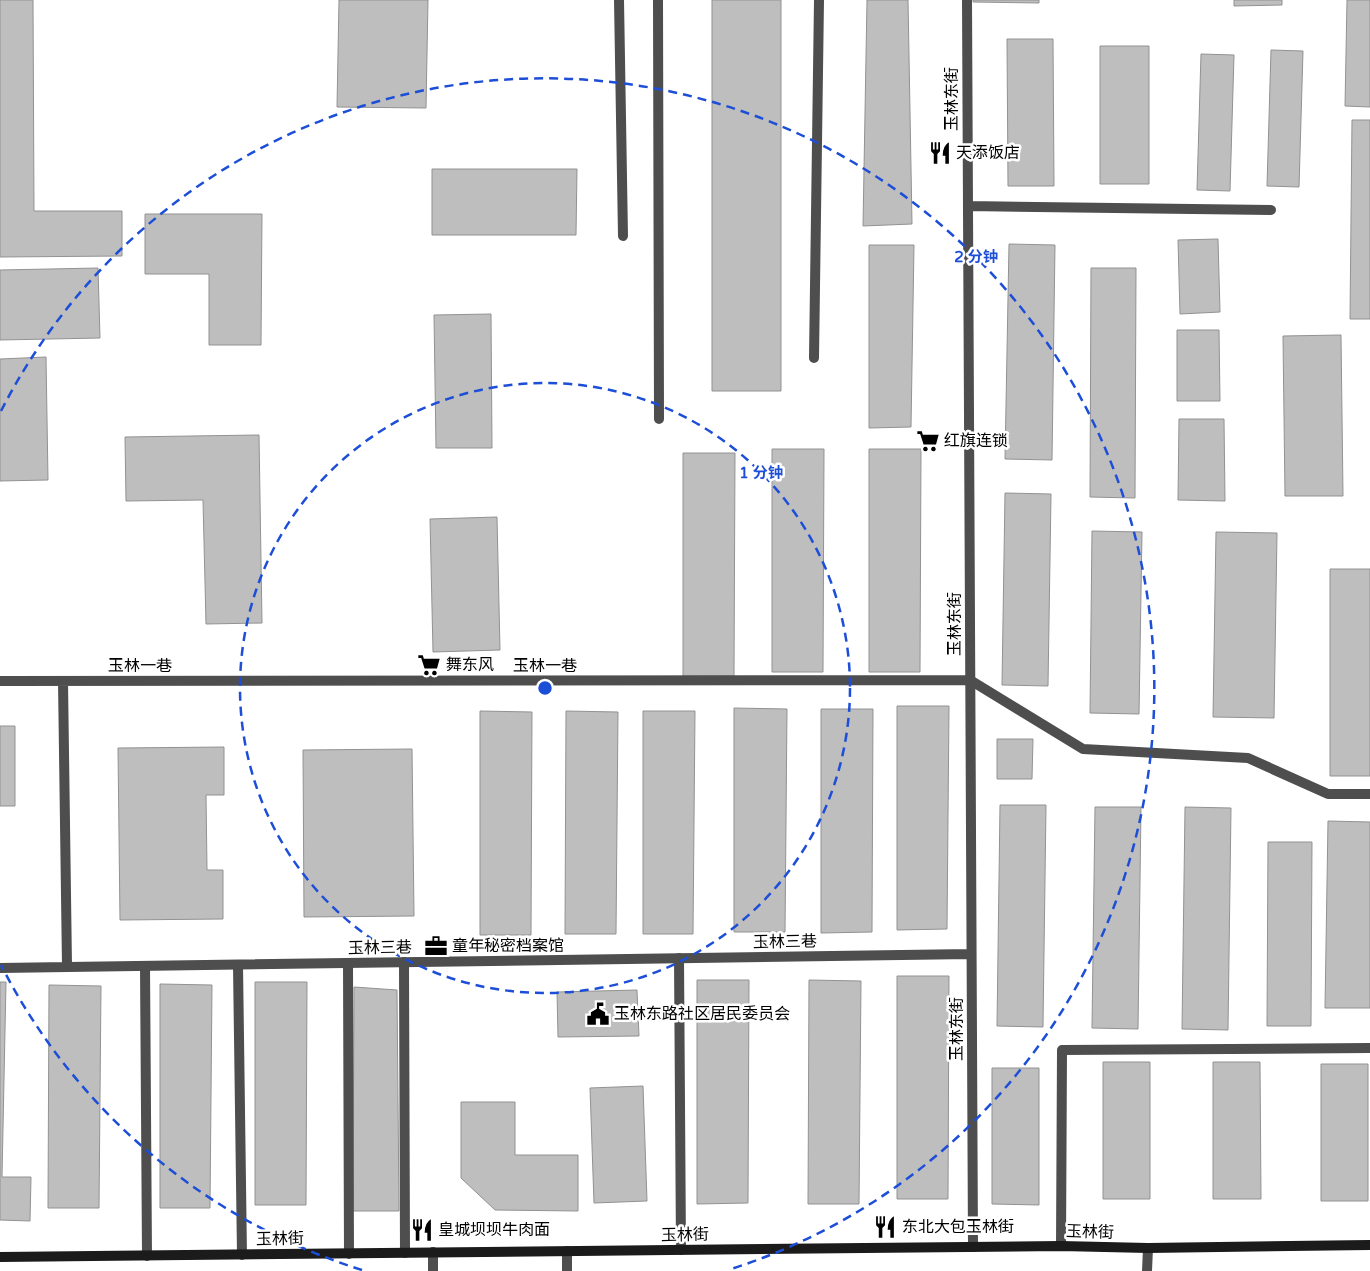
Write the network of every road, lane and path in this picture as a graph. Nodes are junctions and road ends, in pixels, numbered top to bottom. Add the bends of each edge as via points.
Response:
1 (619, 0) edge
2 (658, 0) edge
3 (819, 0) edge
4 (967, 0) edge
5 (968, 206) junction
6 (1272, 210) dead end
7 (623, 236) dead end
8 (814, 358) dead end
9 (659, 419) dead end
10 (970, 680) junction
11 (0, 681) edge
12 (63, 681) junction
13 (1370, 794) edge
14 (971, 954) junction
15 (680, 958) junction
16 (404, 962) junction
17 (348, 963) junction
18 (238, 965) junction
19 (67, 966) junction
20 (145, 966) junction
21 (0, 968) edge
22 (1370, 1048) edge
23 (1370, 1245) edge
24 (1061, 1246) junction
25 (973, 1247) junction
26 (1148, 1248) junction
27 (681, 1250) junction
28 (566, 1251) junction
29 (433, 1252) junction
30 (405, 1253) junction
31 (349, 1254) junction
32 (242, 1255) junction
33 (147, 1256) junction
34 (0, 1257) edge
35 (433, 1271) edge
36 (567, 1271) edge
37 (1147, 1271) edge

1 - 7 street
2 - 9 street
3 - 8 street
4 - 5 street, 玉林东街
5 - 6 street
5 - 10 street, 玉林东街
10 - 12 street, 玉林一巷
10 - 13 street via 1083,748 1248,758 1328,794
10 - 14 street, 玉林东街
11 - 12 street, 玉林一巷
12 - 19 street
14 - 15 street, 玉林三巷
14 - 25 street, 玉林东街
15 - 16 street, 玉林三巷
15 - 27 street
16 - 17 street, 玉林三巷
16 - 30 street
17 - 18 street, 玉林三巷
17 - 31 street
18 - 20 street, 玉林三巷
18 - 32 street
19 - 20 street, 玉林三巷
19 - 21 street, 玉林三巷
20 - 33 street
22 - 24 street via 1062,1050
23 - 26 street, 玉林街
24 - 25 street, 玉林街
24 - 26 street, 玉林街
25 - 27 street, 玉林街
26 - 37 street
27 - 28 street, 玉林街
28 - 29 street, 玉林街
28 - 36 street
29 - 30 street, 玉林街
29 - 35 street
30 - 31 street, 玉林街
31 - 32 street, 玉林街
32 - 33 street, 玉林街
33 - 34 street, 玉林街

